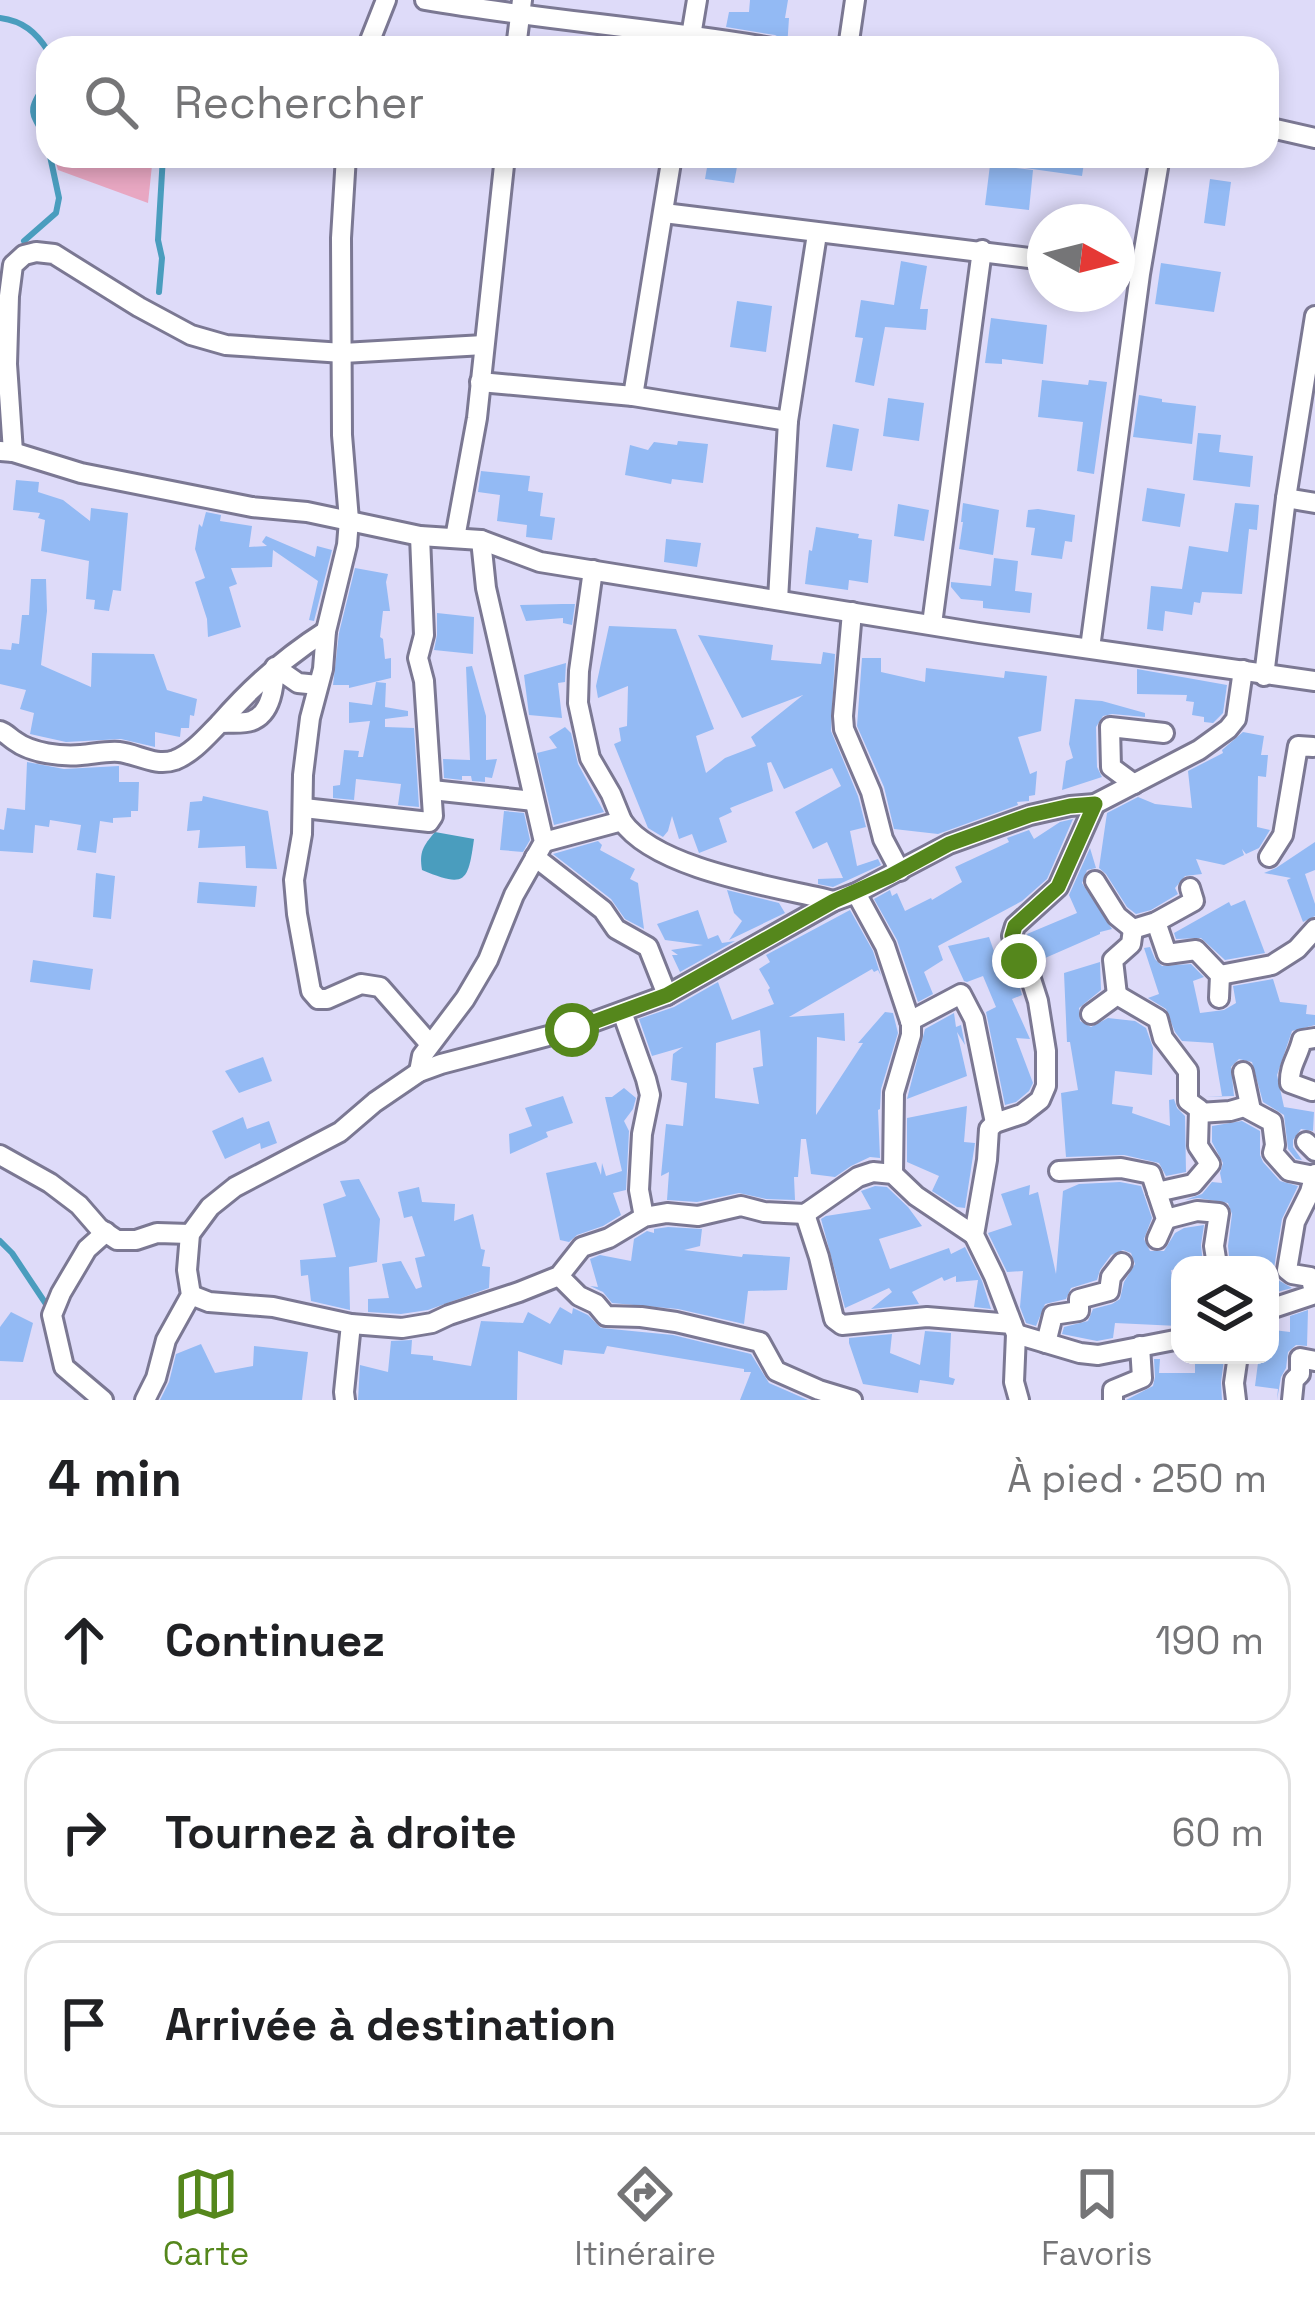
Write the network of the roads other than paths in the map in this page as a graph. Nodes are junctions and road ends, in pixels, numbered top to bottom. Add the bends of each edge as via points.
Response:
1 (386, 0) edge
2 (425, 0) edge
3 (698, 0) edge
4 (855, 0) edge
5 (521, 8) edge
6 (372, 36) edge
7 (664, 36) edge
8 (691, 36) edge
9 (850, 36) edge
10 (1279, 130) edge
11 (1315, 138) edge
12 (345, 168) edge
13 (504, 168) edge
14 (670, 168) edge
15 (1158, 168) edge
16 (664, 213) junction
17 (817, 233) junction
18 (982, 250) junction
19 (1027, 257) edge
20 (1135, 273) edge
21 (1140, 274) junction
22 (1315, 316) edge
23 (484, 345) junction
24 (343, 353) junction
25 (480, 382) junction
26 (633, 396) junction
27 (788, 422) junction
28 (7, 451) edge
29 (1286, 498) junction
30 (1315, 503) edge
31 (350, 520) junction
32 (419, 536) junction
33 (455, 538) junction
34 (482, 539) junction
35 (593, 570) junction
36 (778, 600) junction
37 (852, 612) junction
38 (932, 624) junction
39 (326, 631) junction
40 (1090, 648) junction
41 (275, 667) junction
42 (1243, 670) junction
43 (1264, 676) junction
44 (1315, 681) edge
45 (318, 685) junction
46 (0, 731) edge
47 (1165, 733) dead end
48 (1314, 745) edge
49 (1134, 784) junction
50 (432, 790) junction
51 (534, 801) junction
52 (1095, 804) junction
53 (304, 808) junction
54 (622, 821) junction
55 (540, 849) junction
56 (1269, 856) dead end
57 (900, 871) junction
58 (1095, 881) dead end
59 (1190, 888) dead end
60 (856, 892) junction
61 (834, 901) junction
62 (1156, 922) junction
63 (1132, 928) junction
64 (1315, 928) edge
65 (1220, 975) junction
66 (667, 995) junction
67 (1117, 995) junction
68 (1219, 998) dead end
69 (622, 1012) junction
70 (1091, 1014) dead end
71 (910, 1021) junction
72 (1315, 1038) edge
73 (429, 1043) junction
74 (419, 1072) junction
75 (1243, 1072) dead end
76 (1312, 1091) dead end
77 (1250, 1110) junction
78 (1199, 1113) junction
79 (995, 1123) junction
80 (0, 1155) edge
81 (1059, 1171) dead end
82 (893, 1174) junction
83 (1315, 1175) edge
84 (1157, 1192) junction
85 (805, 1214) junction
86 (644, 1217) junction
87 (1166, 1219) junction
88 (106, 1232) junction
89 (190, 1234) junction
90 (974, 1235) junction
91 (1157, 1239) dead end
92 (1216, 1256) edge
93 (1122, 1263) dead end
94 (560, 1276) junction
95 (191, 1295) junction
96 (1279, 1307) edge
97 (351, 1324) junction
98 (1014, 1329) junction
99 (1171, 1341) edge
100 (1046, 1343) junction
101 (1140, 1346) junction
102 (1315, 1361) edge
103 (1237, 1364) edge
104 (103, 1400) edge
105 (145, 1400) edge
106 (345, 1400) edge
107 (852, 1400) edge
108 (1019, 1400) edge
109 (1113, 1400) edge
110 (1236, 1400) edge
111 (1292, 1400) edge

1 - 6 street
2 - 5 street
3 - 8 street
4 - 9 street
5 - 7 street
10 - 11 street
12 - 24 street
13 - 23 street
14 - 16 street
15 - 21 street
16 - 17 street
16 - 26 street
17 - 18 street
17 - 27 street
18 - 19 street
18 - 38 street
20 - 21 street
21 - 40 street
22 - 29 street
23 - 24 street
23 - 25 street
24 - 28 street via 226,345 190,334 54,254 24,255 13,265 10,296
24 - 31 street
25 - 26 street
25 - 33 street
26 - 27 street
27 - 36 street
28 - 31 street via 81,473
29 - 30 street
29 - 43 street
31 - 32 street
31 - 39 street
32 - 33 street
32 - 50 street via 418,658
33 - 34 street
34 - 35 street via 541,562
34 - 51 street
35 - 36 street
35 - 54 street via 578,703 590,758
36 - 37 street
37 - 38 street
37 - 57 street via 844,729
38 - 40 street
39 - 41 street
39 - 45 street
40 - 42 street
41 - 45 street
41 - 46 street via 264,712 220,723 173,761 126,752 52,754
42 - 43 street
42 - 49 street via 1239,711 1228,729
43 - 44 street
45 - 53 street
47 - 49 street via 1110,727 1111,767
48 - 56 street via 1298,746 1283,836
49 - 52 street
50 - 51 street
50 - 53 street via 429,822
51 - 55 street
52 - 57 street via 1030,815
52 - 79 street via 1058,887 1015,926 1019,961 1038,1001 1046,1086 1022,1114
53 - 73 street via 294,880 311,991 327,999 362,984 380,987
54 - 55 street
54 - 61 street via 679,862
55 - 66 street via 616,929 648,947
55 - 73 street via 488,960
57 - 60 street
58 - 63 street
59 - 62 street via 1194,901
60 - 61 street
60 - 71 street
61 - 66 street
62 - 63 street
62 - 65 street via 1167,954 1196,950
63 - 67 street via 1131,944 1113,960
64 - 65 street via 1272,964
65 - 68 street
66 - 69 street
67 - 70 street
67 - 78 street via 1159,1019 1188,1071 1188,1100
69 - 74 street
69 - 86 street via 650,1096 639,1190
71 - 79 street via 962,994
71 - 82 street via 894,1093
72 - 76 street via 1302,1040 1289,1067 1291,1084
73 - 74 street
74 - 89 street via 340,1132 235,1187
75 - 77 street
77 - 78 street
77 - 83 street via 1272,1122 1274,1153 1289,1171
78 - 84 street via 1198,1146 1210,1164 1193,1184
79 - 90 street
80 - 88 street via 50,1183
81 - 84 street via 1151,1174
82 - 85 street via 865,1174
82 - 90 street
83 - 96 street via 1287,1270 1310,1277 1315,1294
84 - 87 street
85 - 86 street via 741,1206
85 - 98 street via 838,1323 948,1317
86 - 94 street via 582,1247
87 - 91 street
87 - 92 street via 1219,1213
88 - 89 street via 118,1240
88 - 104 street via 87,1249 52,1316 64,1367
89 - 95 street
90 - 98 street
93 - 100 street via 1109,1291 1079,1299 1079,1311 1053,1315
94 - 97 street via 432,1323
94 - 107 street via 606,1316 760,1342 776,1371
95 - 97 street
95 - 105 street
97 - 106 street
98 - 100 street
98 - 108 street
99 - 101 street
100 - 101 street via 1098,1355
101 - 109 street via 1142,1378 1113,1390
102 - 111 street via 1300,1358
103 - 110 street

